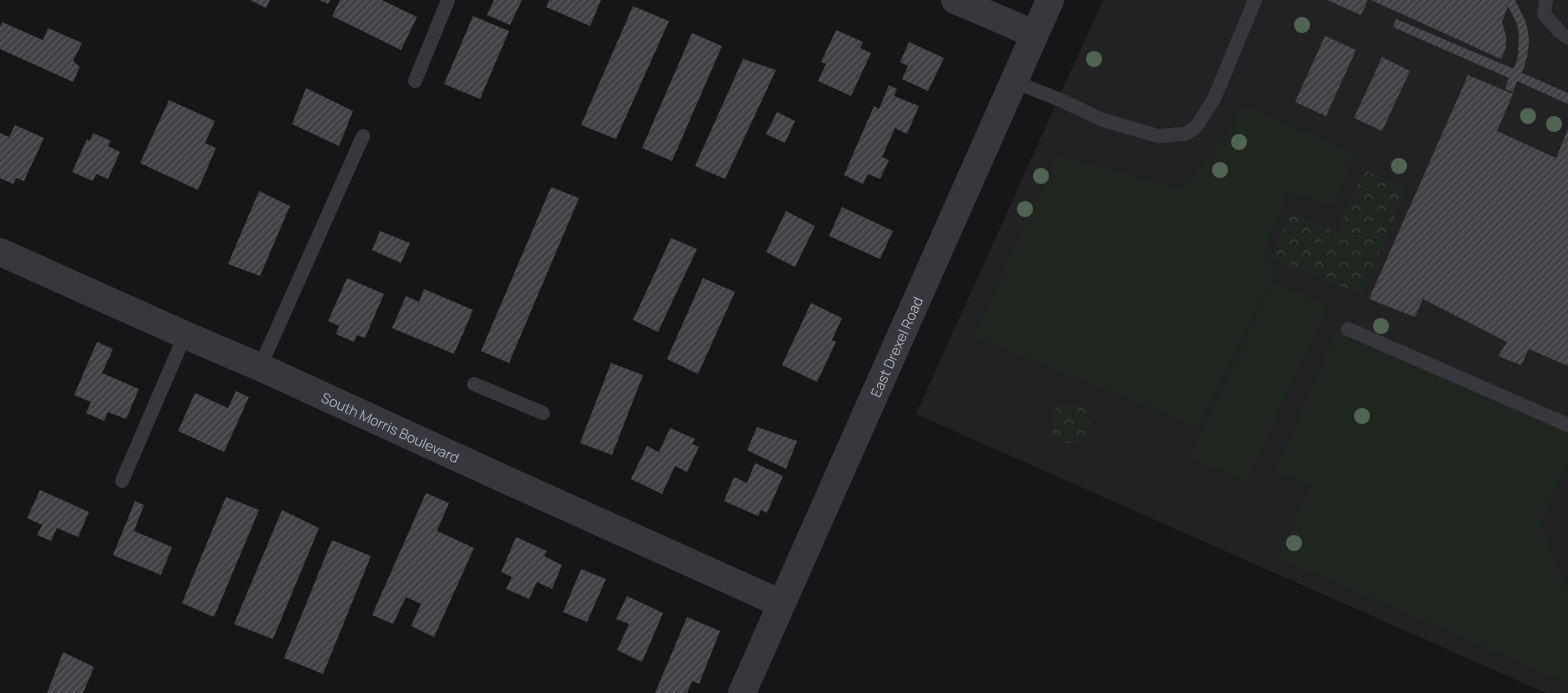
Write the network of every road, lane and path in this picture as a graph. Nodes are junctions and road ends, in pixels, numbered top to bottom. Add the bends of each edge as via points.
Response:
1 (448, 0) edge
2 (955, 0) edge
3 (1050, 0) edge
4 (1255, 0) edge
5 (1546, 0) edge
6 (1034, 34) junction
7 (1568, 38) edge
8 (415, 81) dead end
9 (1013, 81) junction
10 (363, 136) dead end
11 (0, 252) edge
12 (1348, 329) dead end
13 (185, 336) junction
14 (260, 367) junction
15 (474, 384) dead end
16 (543, 413) dead end
17 (1568, 425) edge
18 (122, 481) dead end
19 (780, 604) junction
20 (742, 693) edge

1 - 8 lane
2 - 6 street
3 - 6 street, East Drexel Road
4 - 9 lane via 1214,98 1196,127 1185,134 1158,136 1103,120
5 - 7 lane via 1544,14
6 - 9 street, East Drexel Road
9 - 19 street, East Drexel Road
10 - 14 lane
11 - 13 street, South Morris Boulevard
12 - 17 lane
13 - 14 street, South Morris Boulevard
13 - 18 lane
14 - 19 street, South Morris Boulevard
15 - 16 lane
19 - 20 street, East Drexel Road

